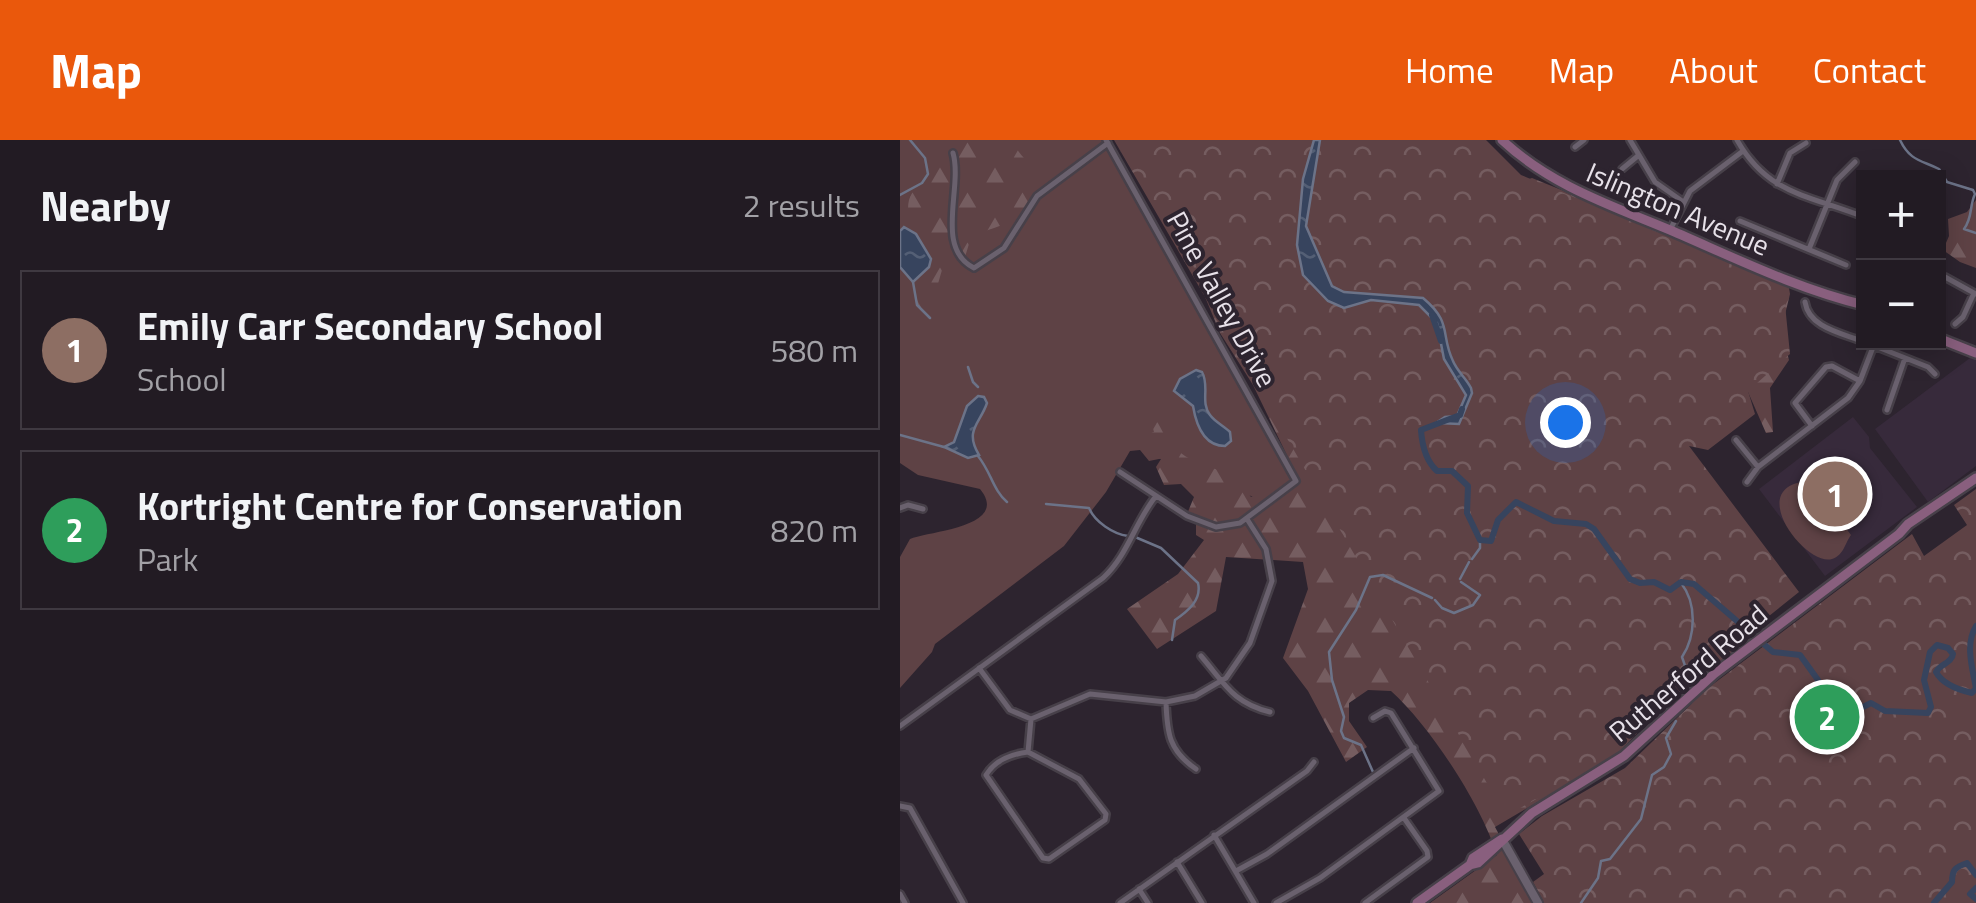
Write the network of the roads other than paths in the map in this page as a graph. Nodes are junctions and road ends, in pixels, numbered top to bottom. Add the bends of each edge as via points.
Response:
1 (1502, 140) edge
2 (1584, 140) edge
3 (1630, 140) edge
4 (1737, 140) edge
5 (1107, 142) edge
6 (1806, 142) dead end
7 (1575, 147) dead end
8 (1743, 151) junction
9 (952, 153) dead end
10 (1639, 155) junction
11 (1854, 162) dead end
12 (1622, 169) dead end
13 (1777, 184) junction
14 (1682, 200) junction
15 (1827, 203) junction
16 (1856, 214) edge
17 (1740, 220) dead end
18 (1670, 230) junction
19 (1810, 249) junction
20 (1846, 265) dead end
21 (1946, 278) edge
22 (1975, 294) edge
23 (1804, 302) dead end
24 (1856, 305) edge
25 (1954, 324) dead end
26 (1856, 339) edge
27 (1946, 341) edge
28 (1872, 350) edge
29 (1887, 350) edge
30 (1976, 352) edge
31 (1905, 358) junction
32 (1935, 374) dead end
33 (1860, 380) junction
34 (1887, 410) dead end
35 (1812, 426) junction
36 (1736, 440) dead end
37 (1758, 468) junction
38 (1120, 472) dead end
39 (1976, 478) edge
40 (1747, 482) dead end
41 (1156, 496) junction
42 (900, 508) edge
43 (923, 508) dead end
44 (1247, 519) junction
45 (1201, 656) dead end
46 (979, 668) junction
47 (1222, 681) junction
48 (1166, 702) junction
49 (1270, 712) dead end
50 (1031, 718) junction
51 (1373, 718) dead end
52 (900, 726) edge
53 (1414, 748) junction
54 (1028, 752) junction
55 (1314, 762) dead end
56 (1196, 769) dead end
57 (900, 806) edge
58 (1404, 818) junction
59 (1214, 835) junction
60 (1502, 839) junction
61 (1177, 862) junction
62 (1236, 871) junction
63 (1139, 890) junction
64 (900, 894) edge
65 (905, 903) edge
66 (963, 903) edge
67 (1120, 903) edge
68 (1148, 903) edge
69 (1202, 903) edge
70 (1254, 903) edge
71 (1276, 903) edge
72 (1365, 903) edge
73 (1418, 903) edge
74 (1538, 903) edge

1 - 18 main road, Islington Avenue via 1558,183
2 - 7 street
3 - 10 street
4 - 8 street
5 - 9 street via 1038,196 1004,248 974,268 952,238
5 - 44 street, Pine Valley Drive via 1296,481
6 - 13 street via 1790,154
8 - 13 street
8 - 14 street
10 - 12 street
10 - 14 street via 1655,182
11 - 15 street via 1836,180
13 - 15 street
14 - 18 street
15 - 16 street
15 - 19 street
17 - 19 street
18 - 24 main road, Islington Avenue
19 - 20 street
21 - 22 street
22 - 25 street
23 - 26 street via 1816,322
27 - 30 main road
28 - 33 street
29 - 31 street
31 - 32 street
31 - 34 street
33 - 35 street
33 - 35 street via 1826,366 1794,402
35 - 37 street
36 - 37 street
37 - 40 street
38 - 41 street
39 - 60 main road, Rutherford Road via 1714,674 1624,756
41 - 44 street via 1206,525
41 - 46 street via 1110,571
42 - 43 street
44 - 47 street via 1266,549 1272,581 1244,657
45 - 47 street
46 - 50 street via 1010,710
46 - 52 street
47 - 48 street
47 - 49 street via 1241,702
48 - 50 street via 1090,694
48 - 56 street via 1170,743
50 - 54 street
51 - 53 street via 1388,711
53 - 58 street via 1439,792
53 - 62 street
54 - 54 street via 1010,755 986,775 1050,859 1106,814 1080,779
55 - 59 street
57 - 66 street via 910,808
58 - 71 street
58 - 72 street via 1428,857
59 - 61 street
59 - 62 street
60 - 73 main road, Rutherford Road
60 - 74 street
61 - 63 street
61 - 69 street
62 - 70 street
63 - 67 street
63 - 68 street
64 - 65 street

